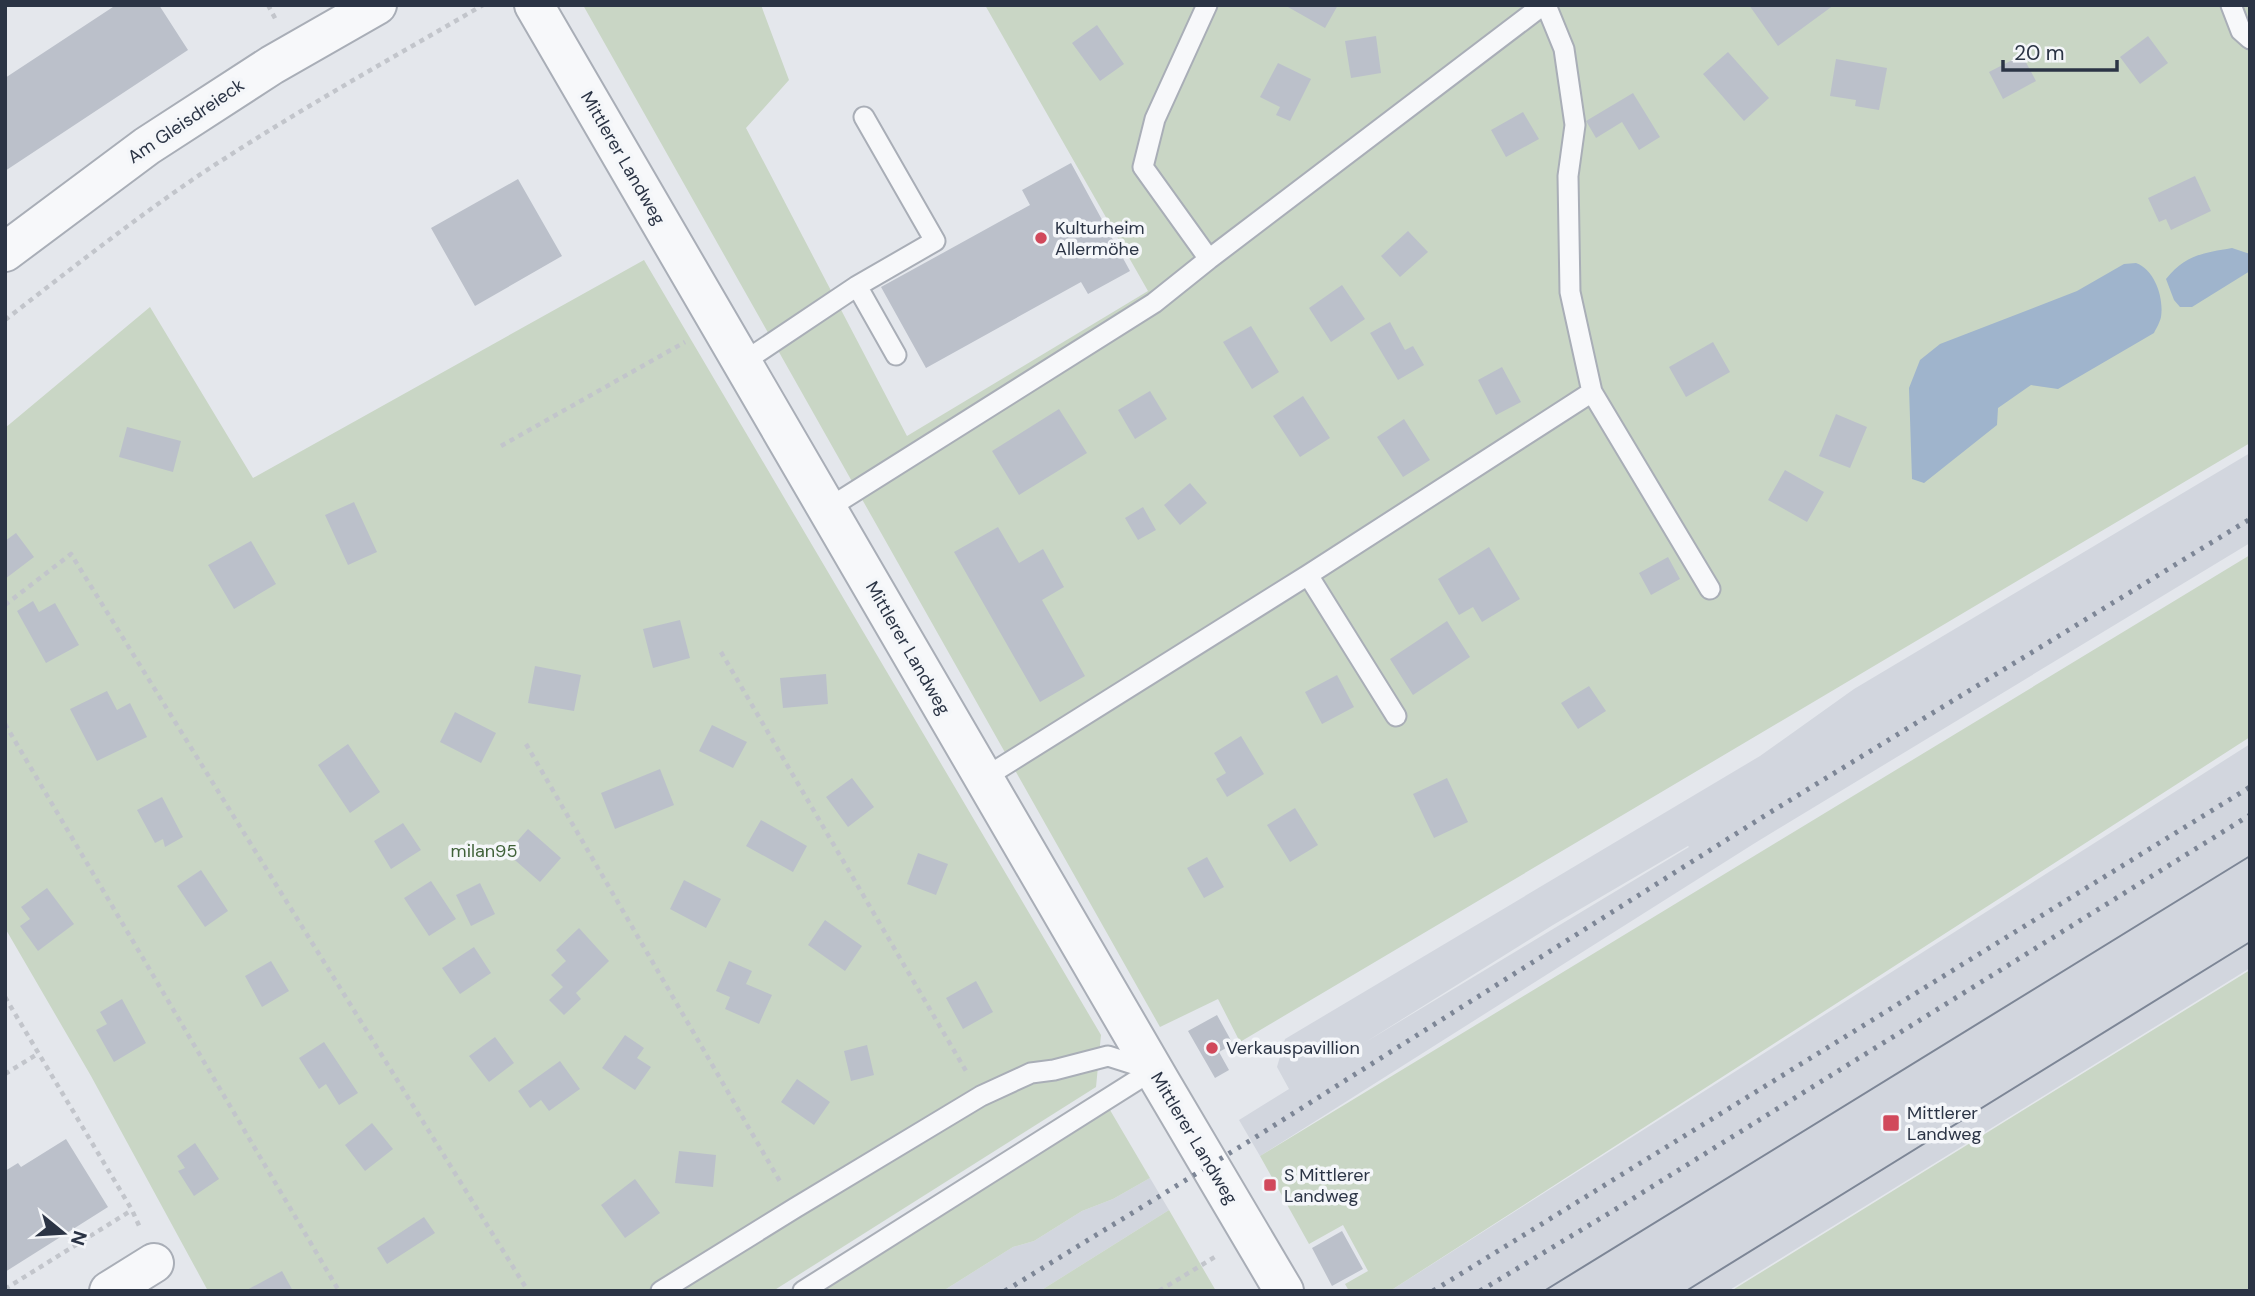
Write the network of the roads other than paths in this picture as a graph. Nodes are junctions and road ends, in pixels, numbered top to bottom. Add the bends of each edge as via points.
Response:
1 (377, 5) edge
2 (534, 5) edge
3 (1207, 5) edge
4 (1545, 5) edge
5 (2231, 5) edge
6 (2250, 39) edge
7 (864, 117) dead end
8 (5, 252) edge
9 (1209, 259) junction
10 (857, 286) junction
11 (896, 355) dead end
12 (742, 363) junction
13 (1592, 393) junction
14 (827, 509) junction
15 (1308, 575) junction
16 (1710, 590) dead end
17 (1396, 716) dead end
18 (984, 778) junction
19 (1153, 1070) junction
20 (154, 1263) road end
21 (108, 1291) edge
22 (661, 1291) edge
23 (803, 1291) edge
24 (1284, 1291) edge

1 - 8 street, Am Gleisdreieck via 272,65 147,146
2 - 12 street, Mittlerer Landweg
3 - 9 lane via 1155,119 1143,167
4 - 9 lane
4 - 13 lane via 1564,49 1575,125 1568,176 1570,292
5 - 6 lane via 2241,31
7 - 10 lane via 934,241
9 - 14 lane via 1154,303
10 - 11 lane
10 - 12 lane
12 - 14 street, Mittlerer Landweg
13 - 15 lane
13 - 16 lane
14 - 18 street, Mittlerer Landweg
15 - 17 lane
15 - 18 lane
18 - 19 street, Mittlerer Landweg
19 - 22 lane via 1108,1056 1031,1073 981,1096
19 - 23 lane
19 - 24 street, Mittlerer Landweg
20 - 21 street

